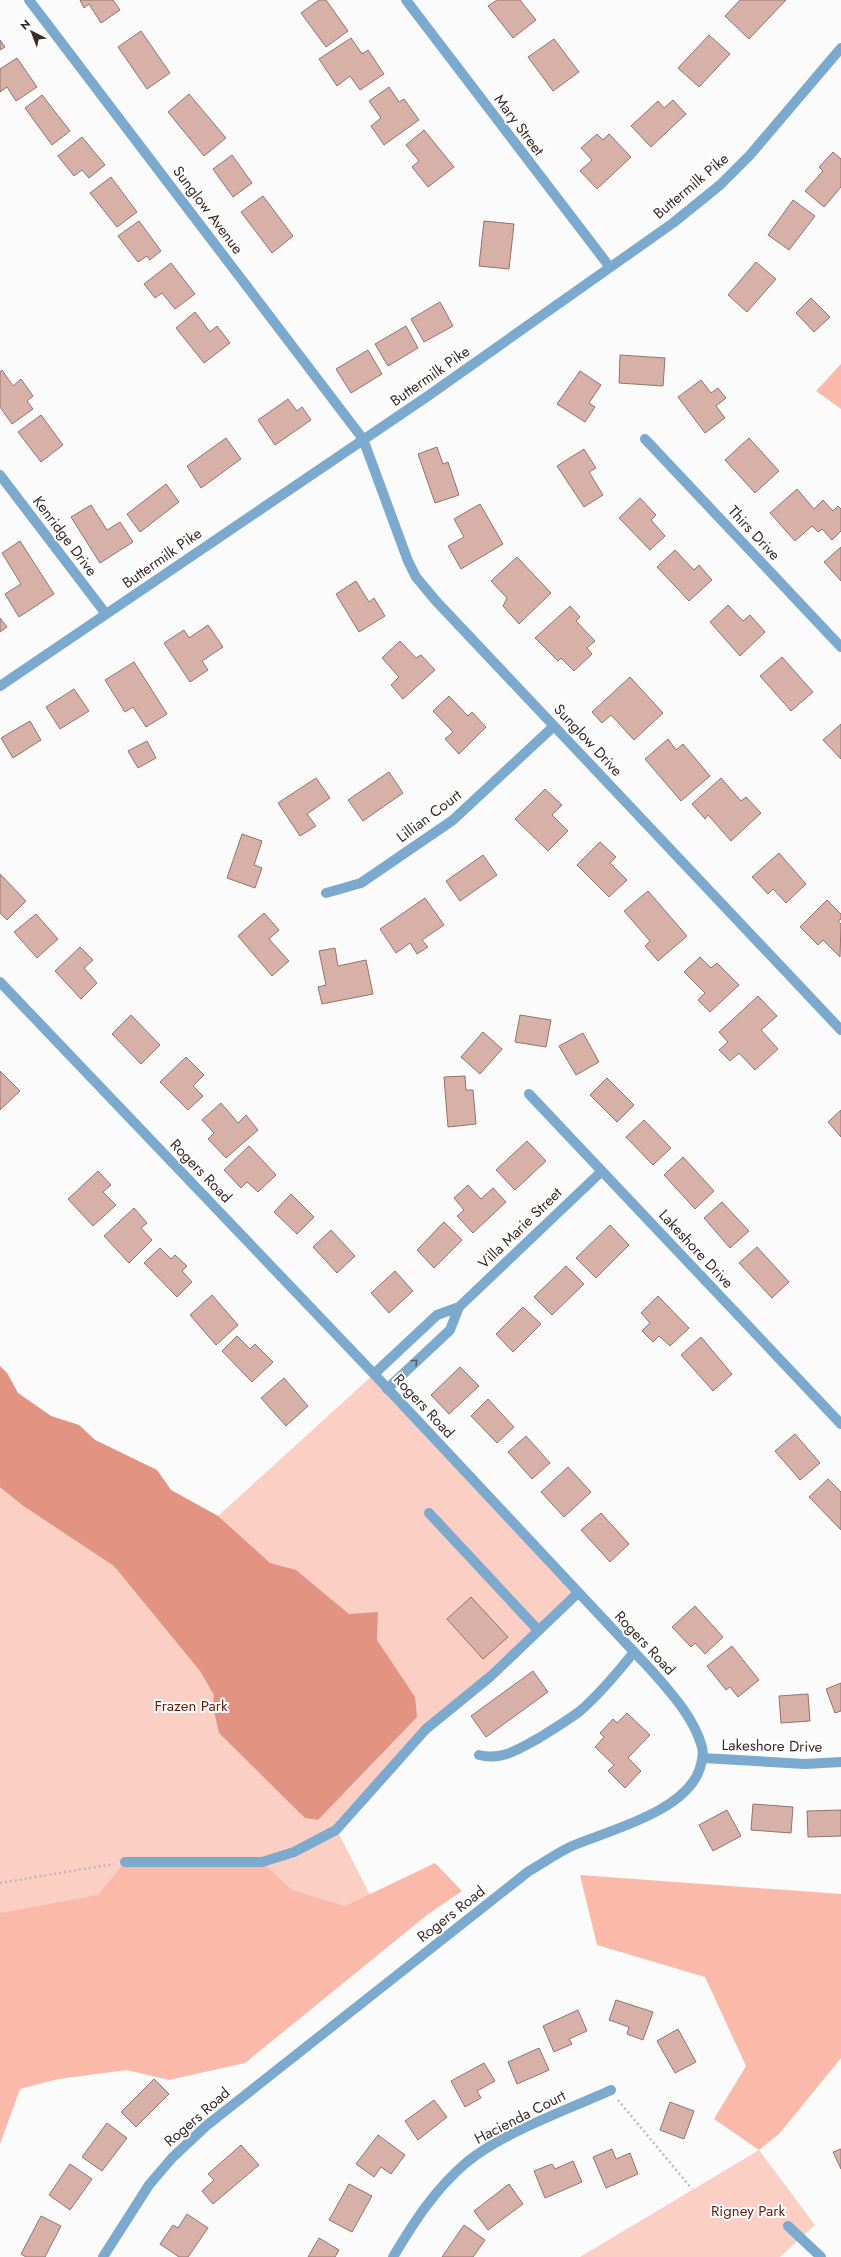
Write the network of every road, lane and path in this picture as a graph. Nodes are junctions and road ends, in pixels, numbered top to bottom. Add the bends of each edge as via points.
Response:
1 (28, 0) edge
2 (406, 0) edge
3 (841, 48) edge
4 (609, 266) junction
5 (363, 439) junction
6 (645, 439) dead end
7 (0, 475) edge
8 (106, 614) junction
9 (841, 647) edge
10 (0, 686) edge
11 (554, 726) junction
12 (326, 893) dead end
13 (0, 982) edge
14 (841, 1030) edge
15 (529, 1094) dead end
16 (602, 1171) junction
17 (459, 1307) junction
18 (374, 1374) junction
19 (387, 1389) junction
20 (841, 1424) edge
21 (430, 1513) dead end
22 (578, 1593) junction
23 (538, 1630) junction
24 (634, 1652) junction
25 (479, 1754) dead end
26 (703, 1758) junction
27 (841, 1762) edge
28 (125, 1862) joint
29 (0, 1883) edge
30 (611, 2090) joint
31 (692, 2189) dead end
32 (788, 2226) dead end
33 (103, 2257) edge
34 (393, 2257) edge
35 (822, 2257) edge

1 - 5 street, Sunglow Avenue
2 - 4 street, Mary Street
3 - 4 street, Buttermilk Pike via 750,155 720,185 673,223
4 - 5 street, Buttermilk Pike via 438,389
5 - 8 street, Buttermilk Pike
5 - 11 street, Sunglow Drive via 405,554 416,577
6 - 9 street, Thirs Drive
7 - 8 street, Kenridge Drive
8 - 10 street, Buttermilk Pike
11 - 12 street, Lillian Court via 453,820 360,883
11 - 14 street, Sunglow Drive
13 - 18 street, Rogers Road
15 - 16 street, Lakeshore Drive
16 - 17 street, Villa Marie Street
16 - 20 street, Lakeshore Drive
17 - 18 street, Villa Marie Street via 438,1315
19 -> 17 street, Villa Marie Street via 450,1330
18 - 19 street, Rogers Road
19 - 22 street, Rogers Road
21 - 23 street
22 - 23 street
22 - 24 street, Rogers Road
23 - 28 street via 491,1676 426,1729 336,1830 294,1852 262,1862
24 - 25 street via 596,1695 568,1720 501,1757
24 - 26 street, Rogers Road via 688,1717 703,1748
26 - 27 street, Lakeshore Drive via 805,1764
26 - 33 street, Rogers Road via 697,1779 686,1792 668,1806 570,1847 529,1871 206,2126 172,2158 149,2185
28 - 29 path
30 - 31 path via 633,2121
30 - 34 street, Hacienda Court via 508,2136 467,2162 420,2213
32 - 35 street

